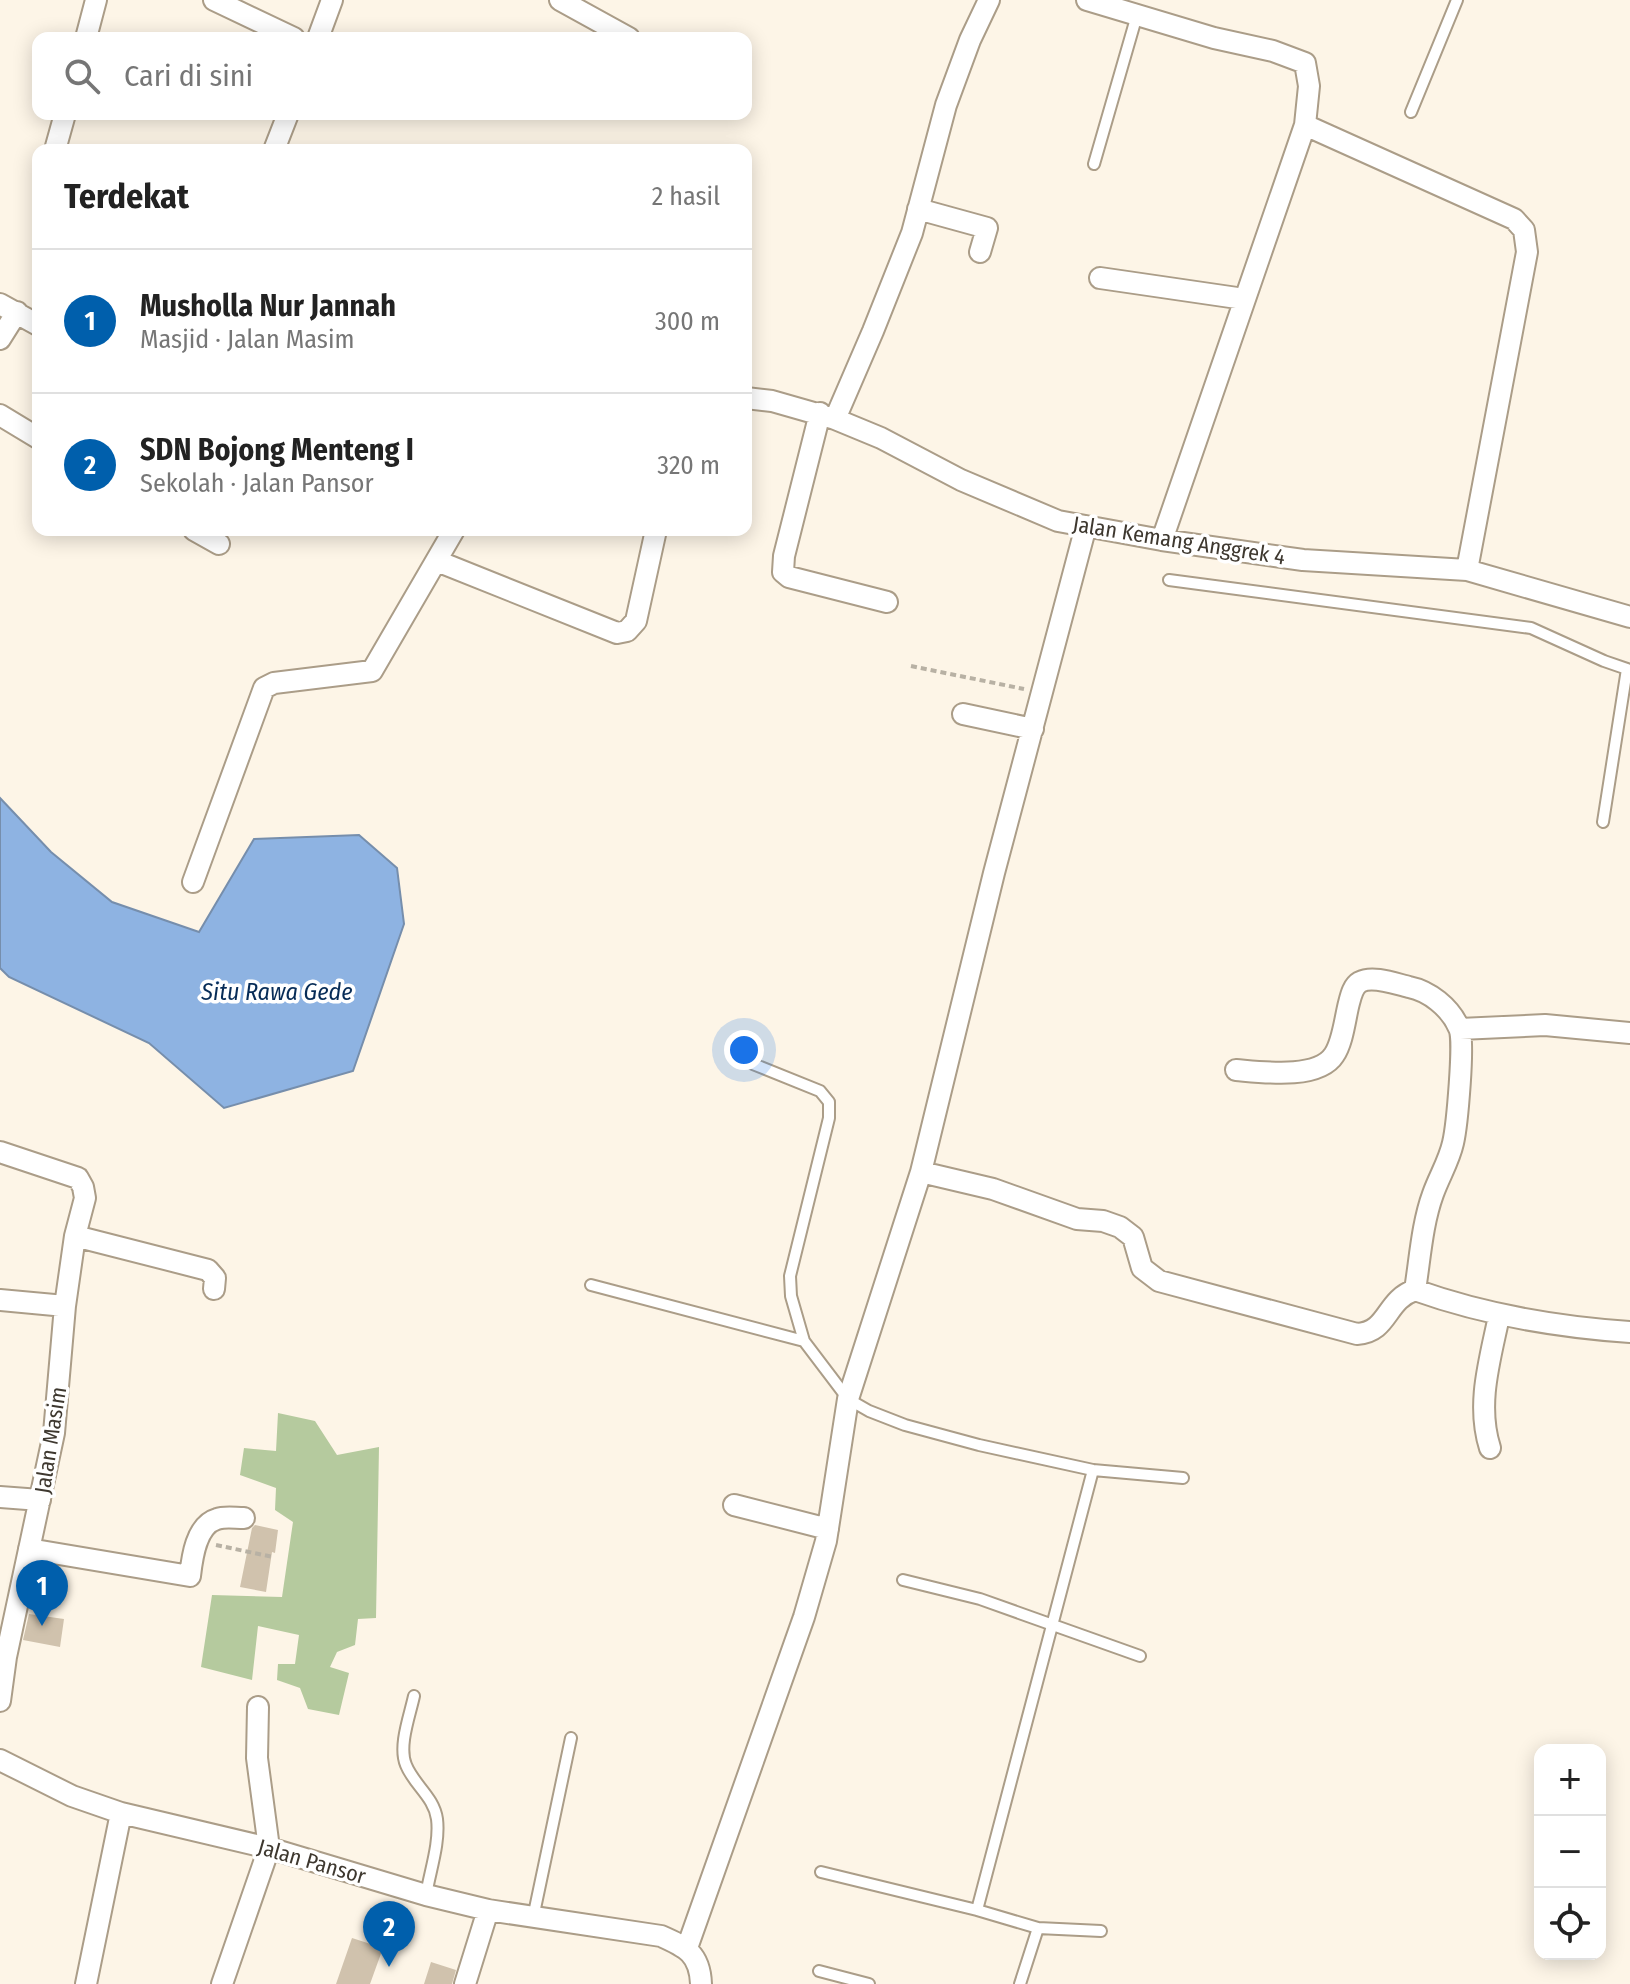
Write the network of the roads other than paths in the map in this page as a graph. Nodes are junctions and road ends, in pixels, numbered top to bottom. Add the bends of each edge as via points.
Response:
1 (96, 0) edge
2 (214, 0) edge
3 (332, 0) edge
4 (560, 0) edge
5 (989, 0) edge
6 (1087, 0) edge
7 (1457, 0) edge
8 (1137, 15) junction
9 (88, 32) edge
10 (281, 32) edge
11 (320, 32) edge
12 (618, 32) edge
13 (1411, 112) dead end
14 (63, 120) edge
15 (286, 120) edge
16 (1305, 125) junction
17 (57, 144) edge
18 (276, 144) edge
19 (1094, 164) dead end
20 (918, 209) junction
21 (980, 252) dead end
22 (1100, 278) dead end
23 (1244, 299) junction
24 (8, 308) edge
25 (32, 322) edge
26 (0, 339) edge
27 (752, 399) edge
28 (0, 415) edge
29 (827, 416) junction
30 (32, 434) edge
31 (1086, 526) junction
32 (205, 536) edge
33 (451, 536) edge
34 (655, 536) edge
35 (1162, 540) junction
36 (219, 544) dead end
37 (437, 561) junction
38 (1467, 570) junction
39 (1169, 580) dead end
40 (887, 602) dead end
41 (1630, 617) edge
42 (1628, 670) edge
43 (963, 714) dead end
44 (1033, 729) junction
45 (1603, 822) dead end
46 (193, 882) dead end
47 (1460, 1029) junction
48 (1630, 1033) edge
49 (753, 1064) dead end
50 (1236, 1070) dead end
51 (0, 1152) edge
52 (921, 1172) junction
53 (75, 1236) junction
54 (591, 1285) dead end
55 (214, 1289) dead end
56 (1415, 1290) junction
57 (0, 1300) edge
58 (65, 1306) junction
59 (1499, 1316) junction
60 (1630, 1332) edge
61 (804, 1341) junction
62 (848, 1399) junction
63 (1490, 1448) dead end
64 (1093, 1470) junction
65 (1183, 1478) dead end
66 (0, 1497) edge
67 (40, 1500) junction
68 (734, 1505) dead end
69 (244, 1518) dead end
70 (828, 1529) junction
71 (29, 1549) junction
72 (903, 1580) dead end
73 (1052, 1625) junction
74 (1140, 1656) dead end
75 (414, 1696) dead end
76 (0, 1701) edge
77 (258, 1707) dead end
78 (571, 1738) dead end
79 (0, 1760) edge
80 (121, 1813) junction
81 (269, 1848) junction
82 (821, 1872) dead end
83 (425, 1897) junction
84 (488, 1910) junction
85 (977, 1910) junction
86 (533, 1918) junction
87 (1038, 1928) junction
88 (1101, 1931) dead end
89 (687, 1948) junction
90 (819, 1971) dead end
91 (86, 1984) edge
92 (222, 1984) edge
93 (465, 1984) edge
94 (701, 1984) edge
95 (869, 1984) edge
96 (1020, 1984) edge

1 - 9 street
2 - 10 street
3 - 11 street
4 - 12 street
5 - 20 street via 946,105
6 - 8 street
7 - 13 lane
8 - 16 street via 1305,63
8 - 19 lane
14 - 17 street
15 - 18 street
16 - 23 street
16 - 38 street via 1514,219 1524,230 1527,252
20 - 21 street via 987,228
20 - 29 street via 879,317
22 - 23 street
23 - 35 street
24 - 25 street
24 - 26 street
27 - 29 street, Jalan Kemang Anggrek 4
28 - 30 street
29 - 31 street, Jalan Kemang Anggrek 4 via 961,480 1058,521
29 - 40 street via 783,572
31 - 35 street, Jalan Kemang Anggrek 4
31 - 44 street
32 - 36 street
33 - 37 street
34 - 37 street via 636,621 617,633
35 - 38 street, Jalan Kemang Anggrek 4 via 1303,560
37 - 46 street via 369,673 264,688
38 - 41 street, Jalan Kemang Anggrek 4
39 - 42 lane via 1531,628
42 - 45 lane
43 - 44 street
44 - 52 street
47 - 48 street via 1545,1025
47 - 50 street via 1430,994 1374,980 1361,982 1352,990 1336,1054 1325,1065 1274,1073
47 - 56 street via 1453,1145 1433,1193
49 - 61 lane via 820,1091 829,1102 790,1276
51 - 53 street, Jalan Masim via 78,1178 85,1198
52 - 56 street via 1120,1227 1133,1237 1142,1268 1159,1281 1357,1334 1375,1329 1402,1295
52 - 62 street
53 - 55 street via 208,1270 215,1278
53 - 58 street, Jalan Masim
54 - 61 lane
56 - 59 street
57 - 58 street
58 - 67 street, Jalan Masim via 54,1433
59 - 60 street
59 - 63 street via 1484,1393
61 - 62 lane
62 - 64 lane via 905,1425
62 - 70 street
64 - 65 lane
64 - 73 lane
66 - 67 street
67 - 71 street, Jalan Masim
68 - 70 street
69 - 71 street via 213,1520 206,1526 193,1551 190,1576
70 - 89 street via 804,1617
71 - 76 street, Jalan Masim
72 - 73 lane via 980,1599
73 - 74 lane
73 - 85 lane
75 - 83 lane via 405,1764 433,1804 437,1820
77 - 81 street via 257,1758
78 - 86 lane
79 - 80 street, Jalan Pansor via 72,1796
80 - 81 street, Jalan Pansor
80 - 91 street
81 - 83 street, Jalan Pansor
81 - 92 street
82 - 85 lane
83 - 84 street, Jalan Pansor
84 - 86 street, Jalan Pansor
84 - 93 street
85 - 87 lane
86 - 89 street, Jalan Pansor via 661,1936
87 - 88 lane
87 - 96 lane
89 - 94 street
90 - 95 lane

